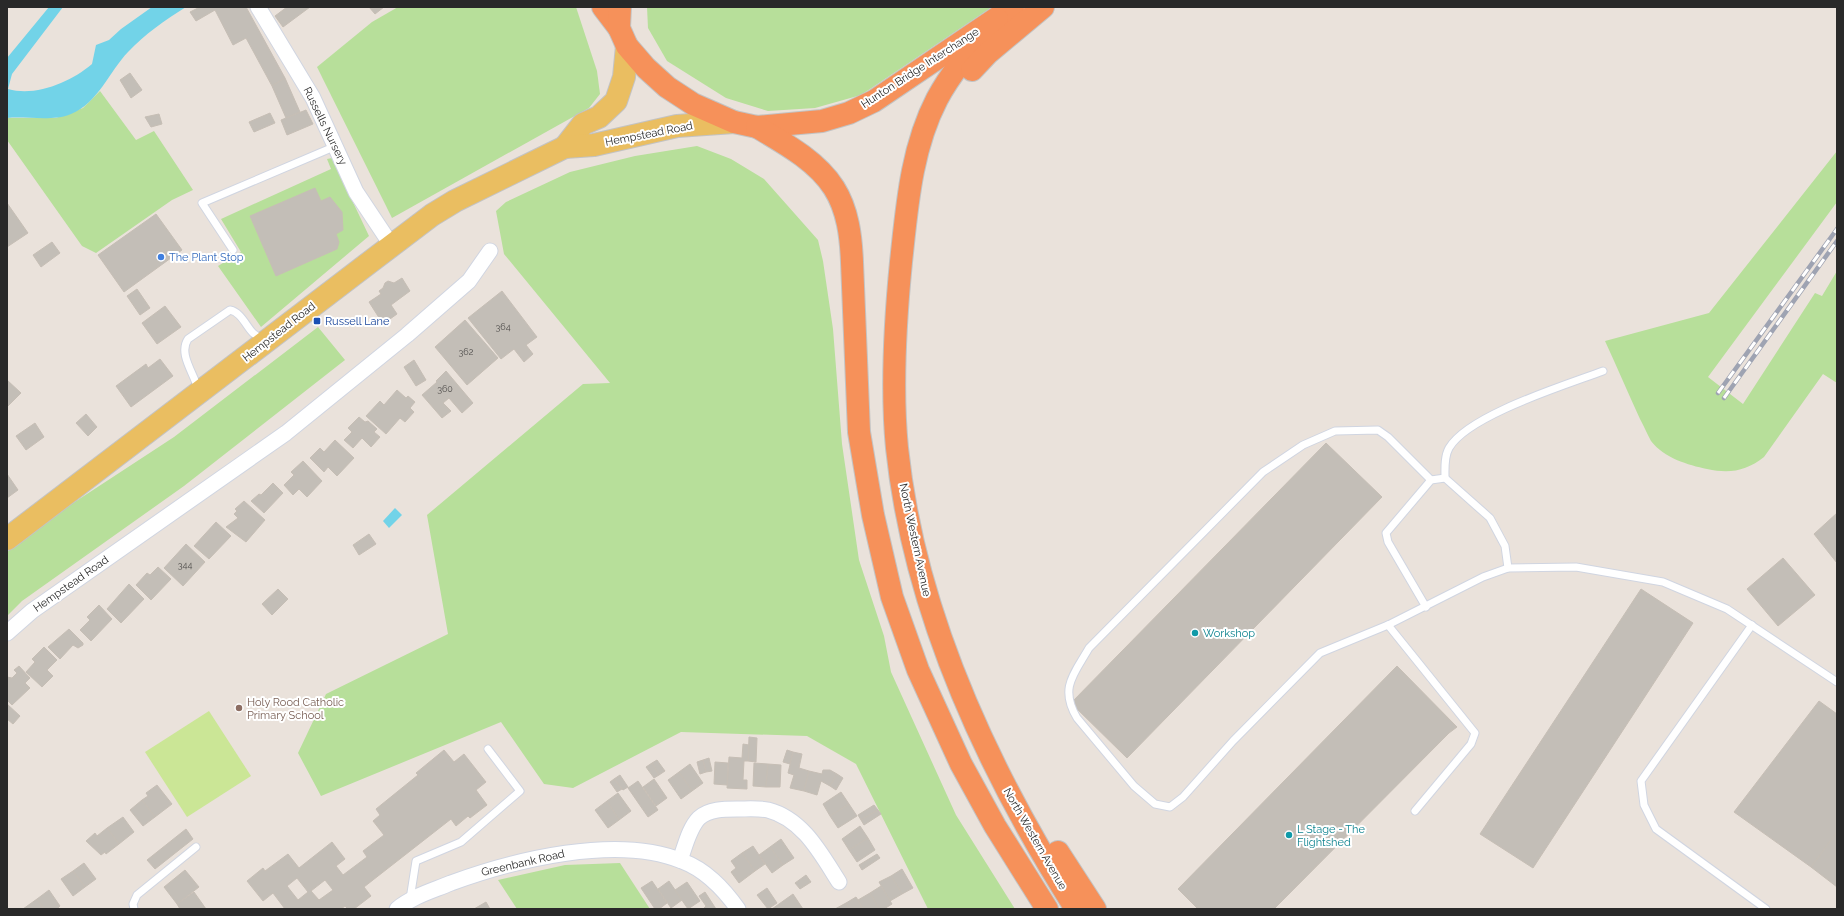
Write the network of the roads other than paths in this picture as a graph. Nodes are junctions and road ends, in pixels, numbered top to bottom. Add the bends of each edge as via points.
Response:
1 (258, 7) edge
2 (603, 7) edge
3 (1043, 7) edge
4 (1005, 13) edge
5 (622, 27) edge
6 (734, 122) junction
7 (757, 127) junction
8 (336, 146) junction
9 (565, 147) junction
10 (392, 246) junction
11 (233, 250) dead end
12 (490, 251) dead end
13 (899, 282) junction
14 (266, 341) junction
15 (1603, 371) dead end
16 (199, 393) junction
17 (1445, 478) junction
18 (1431, 480) junction
19 (7, 539) edge
20 (1508, 568) junction
21 (1426, 608) junction
22 (1388, 624) junction
23 (1752, 625) junction
24 (7, 634) edge
25 (1837, 682) edge
26 (975, 721) junction
27 (488, 749) dead end
28 (1415, 811) dead end
29 (196, 847) dead end
30 (680, 860) junction
31 (839, 882) dead end
32 (410, 899) junction
33 (134, 909) edge
34 (397, 909) edge
35 (738, 909) edge
36 (1047, 909) edge
37 (1076, 909) edge
38 (1095, 909) edge
39 (1766, 909) edge

1 - 8 street, Russells Nursery via 313,98
2 - 5 highway, Hunton Bridge Interchange
3 - 13 highway via 988,52 965,78 950,103 934,142 913,236
4 - 7 highway, Hunton Bridge Interchange via 874,101 850,113 822,121
4 - 13 highway, North Western Avenue via 954,72 937,99 925,126 907,204
5 - 6 highway, Hunton Bridge Interchange via 666,87 693,104
5 - 9 main road, Hempstead Road via 624,77 616,101 599,117 583,124
6 - 7 highway, Hunton Bridge Interchange
6 - 9 main road, Hempstead Road via 677,126 594,145
7 - 36 highway via 786,144 817,169 834,188 845,211 851,238 859,432 873,515 892,597 918,670 961,764 995,826
8 - 10 street, Russells Nursery via 356,192
8 - 11 lane via 202,203
9 - 10 main road, Hempstead Road via 455,201
10 - 14 main road, Hempstead Road
12 - 24 street, Hempstead Road via 469,281 286,433 32,612
13 - 26 highway, North Western Avenue via 895,391 897,448 906,510 928,602
14 - 16 main road, Hempstead Road
14 - 16 lane via 230,310 188,339 184,345 184,356 196,379
15 - 17 lane via 1488,416 1468,429 1449,448
16 - 19 main road, Hempstead Road
17 - 18 lane
17 - 20 lane via 1490,518 1506,546
18 - 21 lane via 1386,533 1388,542
18 - 22 lane via 1378,430 1335,431 1303,445 1263,472 1090,648 1071,679 1068,694 1070,707 1134,786 1155,804 1170,807 1183,797 1233,741 1320,653
20 - 21 lane via 1483,577
20 - 23 lane via 1576,567 1663,582 1727,609
21 - 22 lane
22 - 28 lane via 1475,734 1471,744
23 - 25 lane
23 - 39 lane via 1641,781 1644,805 1656,829
26 - 37 highway, North Western Avenue via 1006,791
26 - 38 highway
27 - 32 lane via 520,791 461,842 416,861
29 - 33 lane via 137,896 133,904
30 - 31 street via 694,826 705,814 728,809 766,810 790,821 808,836
30 - 32 street, Greenbank Road via 652,852 622,850 567,853 483,871
30 - 35 street, Greenbank Road via 716,882
32 - 34 street, Greenbank Road

